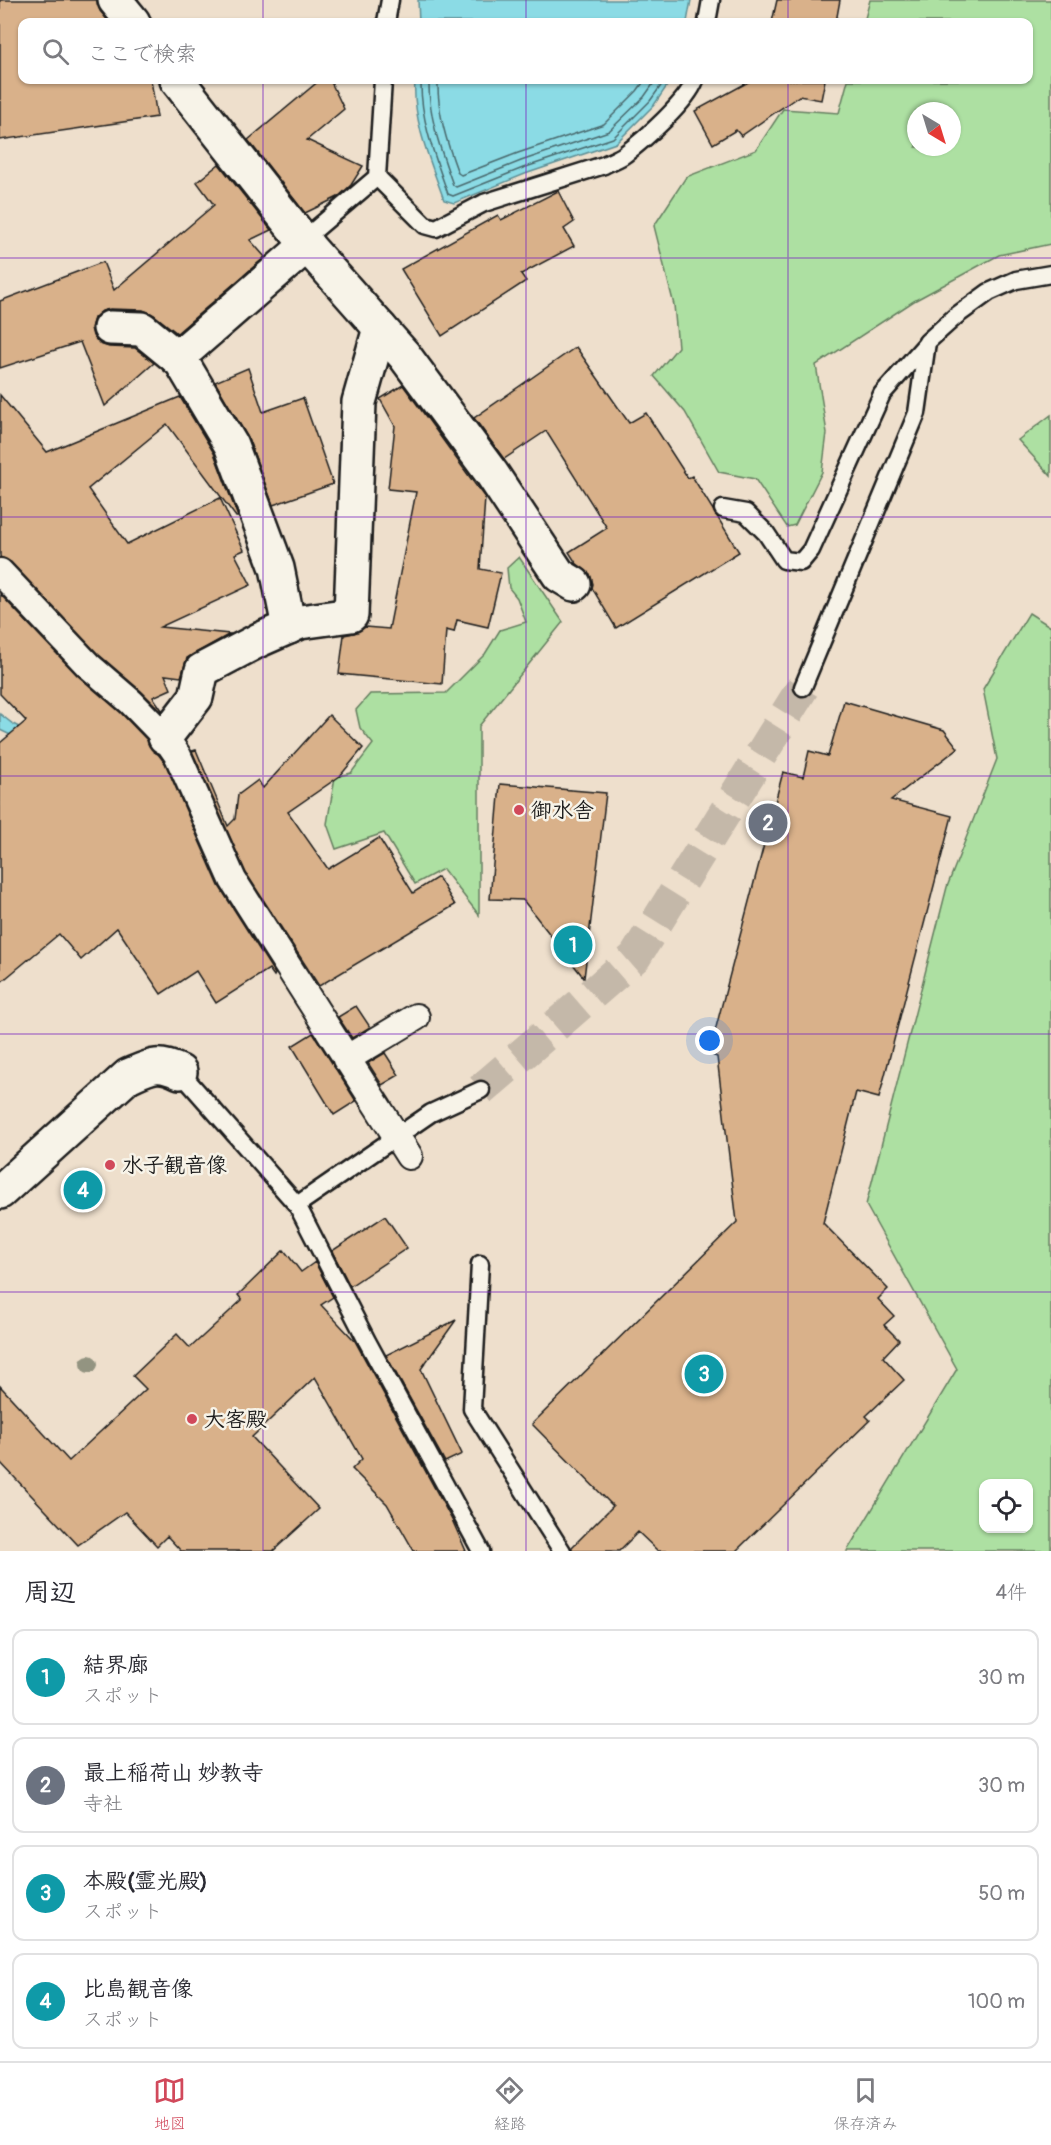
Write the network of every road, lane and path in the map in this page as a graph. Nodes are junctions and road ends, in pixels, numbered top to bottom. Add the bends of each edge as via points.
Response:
1 (115, 0) edge
2 (390, 0) edge
3 (711, 0) edge
4 (130, 18) edge
5 (387, 18) edge
6 (708, 18) edge
7 (180, 84) edge
8 (383, 84) edge
9 (694, 84) edge
10 (377, 177) junction
11 (305, 242) junction
12 (1051, 274) edge
13 (110, 328) dead end
14 (380, 328) junction
15 (927, 342) junction
16 (177, 358) junction
17 (723, 509) dead end
18 (0, 572) edge
19 (574, 584) dead end
20 (289, 627) junction
21 (803, 687) tunnel mouth
22 (165, 738) junction
23 (416, 1017) dead end
24 (346, 1059) junction
25 (180, 1072) joint
26 (481, 1090) tunnel mouth
27 (403, 1147) junction
28 (0, 1192) edge
29 (297, 1205) junction
30 (480, 1264) dead end
31 (482, 1551) edge
32 (562, 1551) edge

1 - 4 street
2 - 5 lane
3 - 6 lane
7 - 11 street
8 - 10 lane
9 - 10 lane via 673,111 623,156 484,203 436,228 425,225
10 - 11 lane
11 - 14 street
11 - 16 street
12 - 15 lane via 1016,280 989,292
13 - 16 street via 142,328
14 - 19 street via 492,474 559,575
14 - 20 street via 359,402 351,615
15 - 17 lane via 882,394 811,550 801,562 784,560 746,513
15 - 21 lane via 918,413
16 - 20 street via 231,445 277,568
18 - 22 street via 88,665
20 - 22 street via 202,670 196,697
22 - 24 street via 178,756 233,880
23 - 24 street
24 - 27 street
25 - 28 street via 165,1064 149,1066 128,1076
25 - 29 lane
26 - 27 lane via 431,1113
27 - 29 lane
29 - 31 lane
30 - 32 lane via 472,1409

